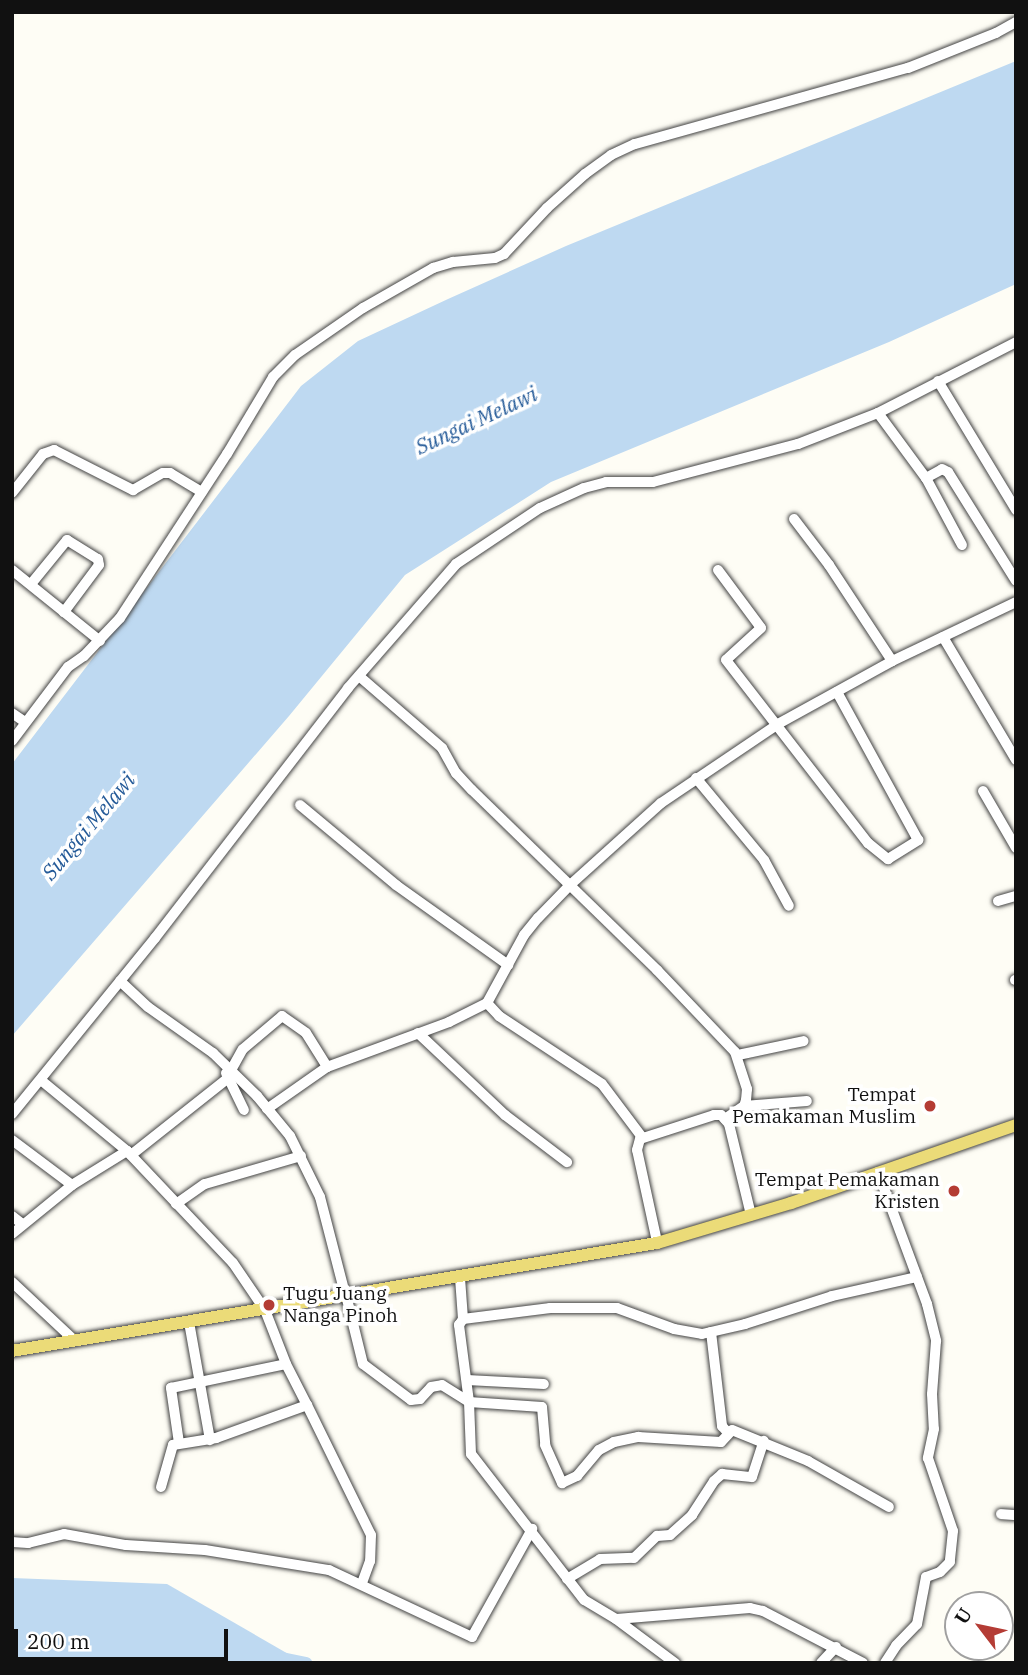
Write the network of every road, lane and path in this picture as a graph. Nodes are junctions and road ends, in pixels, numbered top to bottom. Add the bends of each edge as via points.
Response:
1 (1016, 22) edge
2 (1016, 342) edge
3 (938, 381) junction
4 (878, 412) junction
5 (926, 478) junction
6 (202, 492) junction
7 (12, 493) edge
8 (1016, 510) edge
9 (794, 519) dead end
10 (962, 545) dead end
11 (12, 570) edge
12 (718, 570) dead end
13 (1016, 581) edge
14 (31, 584) junction
15 (1016, 602) edge
16 (65, 612) junction
17 (943, 637) junction
18 (100, 641) junction
19 (892, 661) junction
20 (359, 676) junction
21 (836, 692) junction
22 (12, 713) edge
23 (25, 722) junction
24 (778, 724) junction
25 (12, 741) edge
26 (1016, 760) edge
27 (696, 778) junction
28 (983, 791) dead end
29 (300, 805) dead end
30 (1016, 848) edge
31 (570, 885) junction
32 (1016, 896) edge
33 (998, 901) dead end
34 (789, 906) dead end
35 (508, 965) junction
36 (120, 981) junction
37 (487, 1003) junction
38 (418, 1033) junction
39 (803, 1041) dead end
40 (738, 1055) junction
41 (327, 1067) junction
42 (231, 1077) junction
43 (42, 1081) junction
44 (807, 1101) dead end
45 (744, 1106) junction
46 (267, 1109) junction
47 (244, 1110) dead end
48 (12, 1114) edge
49 (725, 1119) junction
50 (1016, 1119) edge
51 (1016, 1125) edge
52 (642, 1137) junction
53 (12, 1140) edge
54 (129, 1153) junction
55 (301, 1156) junction
56 (566, 1162) dead end
57 (878, 1172) junction
58 (72, 1185) junction
59 (176, 1204) junction
60 (751, 1212) junction
61 (12, 1216) edge
62 (21, 1223) junction
63 (12, 1234) edge
64 (656, 1237) junction
65 (917, 1277) junction
66 (460, 1278) junction
67 (12, 1282) edge
68 (345, 1292) junction
69 (263, 1307) junction
70 (463, 1319) junction
71 (189, 1322) junction
72 (711, 1332) junction
73 (72, 1337) junction
74 (12, 1344) edge
75 (12, 1351) edge
76 (286, 1364) junction
77 (198, 1380) junction
78 (467, 1380) junction
79 (544, 1384) dead end
80 (469, 1402) junction
81 (307, 1405) junction
82 (728, 1433) junction
83 (210, 1440) junction
84 (764, 1441) junction
85 (179, 1443) junction
86 (162, 1487) dead end
87 (888, 1507) dead end
88 (1001, 1514) dead end
89 (1016, 1515) edge
90 (532, 1529) junction
91 (12, 1542) edge
92 (567, 1579) junction
93 (362, 1583) junction
94 (616, 1619) junction
95 (836, 1647) junction
96 (675, 1663) edge
97 (821, 1663) edge
98 (863, 1663) edge
99 (885, 1663) edge

1 - 6 street via 908,68 661,136 611,155 547,208 504,254 433,268 363,308 281,366
2 - 3 street
3 - 4 street
3 - 8 street
4 - 5 street
4 - 20 street via 840,430 758,457 653,482 606,482 556,499 456,564
5 - 10 street
5 - 13 street via 942,469 948,472
6 - 7 street via 170,473 134,490 54,450 43,454
6 - 18 street via 120,618
9 - 19 street via 830,565
11 - 14 street
12 - 24 street via 761,628 726,660
14 - 16 street
14 - 16 street via 65,541 98,559 99,565
15 - 17 street
16 - 18 street
17 - 19 street
17 - 26 street
18 - 23 street via 68,667
19 - 21 street
20 - 31 street via 443,748 456,773
20 - 36 street
21 - 24 street
21 - 24 street via 918,840 888,859 868,843
22 - 23 street
23 - 25 street
24 - 27 street
27 - 31 street
27 - 34 street via 764,860
28 - 30 street
29 - 35 street via 396,884
31 - 35 street via 524,935
31 - 40 street
32 - 33 street
35 - 37 street
36 - 42 street via 208,1048
36 - 43 street
37 - 38 street
37 - 52 street via 506,1021 602,1084
38 - 41 street
38 - 56 street via 505,1115
39 - 40 street
40 - 45 street via 747,1089
41 - 42 street via 306,1033 282,1016 243,1049
41 - 46 street
42 - 46 street
42 - 47 street
42 - 54 street
43 - 48 street
43 - 54 street
44 - 45 street
45 - 49 street
46 - 55 street
49 - 52 street via 714,1115
49 - 60 street
50 - 60 main road
51 - 57 main road
52 - 64 street via 637,1150
53 - 58 street
54 - 58 street
54 - 59 street
55 - 59 street via 205,1184
55 - 68 street via 320,1197
57 - 60 main road
57 - 65 street
58 - 62 street
59 - 69 street via 233,1263
60 - 64 main road
60 - 66 main road via 657,1243
61 - 62 street
62 - 63 street
64 - 68 main road
65 - 72 street via 832,1296
65 - 99 street via 936,1341 934,1429 928,1458 952,1527 951,1560 943,1571 926,1577 917,1624
66 - 68 main road
66 - 70 street
67 - 73 street
68 - 69 main road
68 - 80 street via 359,1356 369,1371 411,1400 420,1399 437,1385
69 - 71 main road
69 - 73 main road
69 - 76 street
70 - 72 street via 550,1308 617,1308 693,1334
70 - 78 street via 459,1325
71 - 73 main road
71 - 77 street
72 - 82 street via 722,1426
73 - 74 main road
73 - 75 main road
76 - 77 street
76 - 81 street
77 - 83 street
77 - 85 street via 171,1388
78 - 79 street
78 - 80 street
80 - 82 street via 540,1406 545,1445 562,1483 577,1476 599,1450 614,1442 638,1437 721,1442
80 - 90 street via 471,1454
81 - 83 street
81 - 93 street via 371,1535 370,1561
82 - 84 street via 732,1430
83 - 85 street
84 - 87 street
84 - 92 street via 752,1477 722,1474 692,1516 670,1535 657,1536 634,1558 600,1559
85 - 86 street via 170,1448
88 - 89 street
90 - 92 street
90 - 93 street via 472,1637
91 - 93 street via 64,1534 119,1544 205,1549 329,1570
92 - 94 street via 584,1600
94 - 95 street via 750,1608
94 - 96 street
95 - 97 street
95 - 98 street

